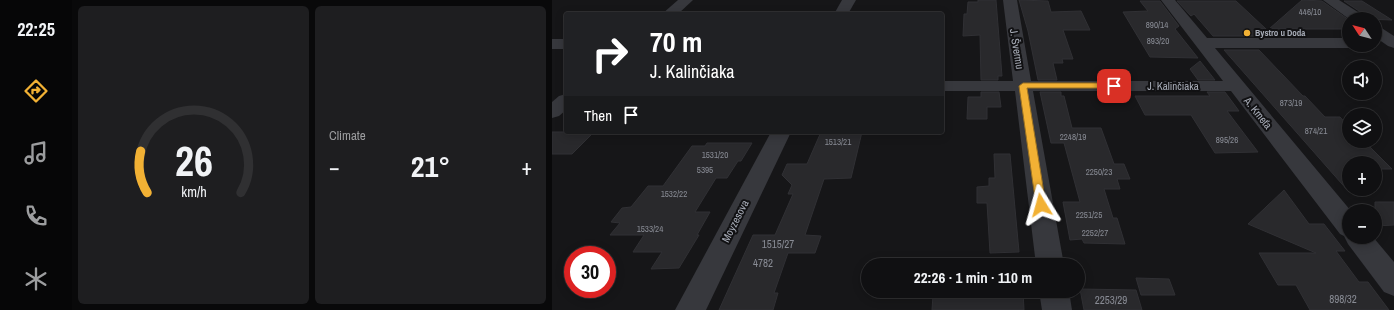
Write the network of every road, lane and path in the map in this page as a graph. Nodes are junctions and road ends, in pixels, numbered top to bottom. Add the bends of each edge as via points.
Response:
1 (686, 0) edge
2 (848, 0) edge
3 (1010, 0) edge
4 (1168, 0) edge
5 (1330, 0) edge
6 (671, 12) edge
7 (842, 12) edge
8 (1348, 12) edge
9 (1382, 35) edge
10 (1202, 43) junction
11 (1342, 43) edge
12 (1382, 43) edge
13 (1394, 43) edge
14 (552, 44) edge
15 (564, 44) edge
16 (944, 86) edge
17 (1023, 86) junction
18 (1236, 86) junction
19 (564, 102) edge
20 (552, 112) edge
21 (780, 134) edge
22 (1342, 218) edge
23 (1363, 244) edge
24 (1049, 258) edge
25 (1394, 283) edge
26 (1055, 298) edge
27 (690, 310) edge
28 (1057, 310) edge

1 - 6 street
2 - 7 street
3 - 17 street, J. Švermu
4 - 10 street, A. Kmeťa
5 - 8 street
9 - 13 street
10 - 11 street
10 - 18 street, A. Kmeťa
12 - 13 street
14 - 15 street
16 - 17 street, J. Kalinčiaka
17 - 18 street, J. Kalinčiaka
17 - 24 street, J. Švermu
18 - 22 street, A. Kmeťa
19 - 20 street
21 - 27 street, Moyzesova
23 - 25 street
26 - 28 street

